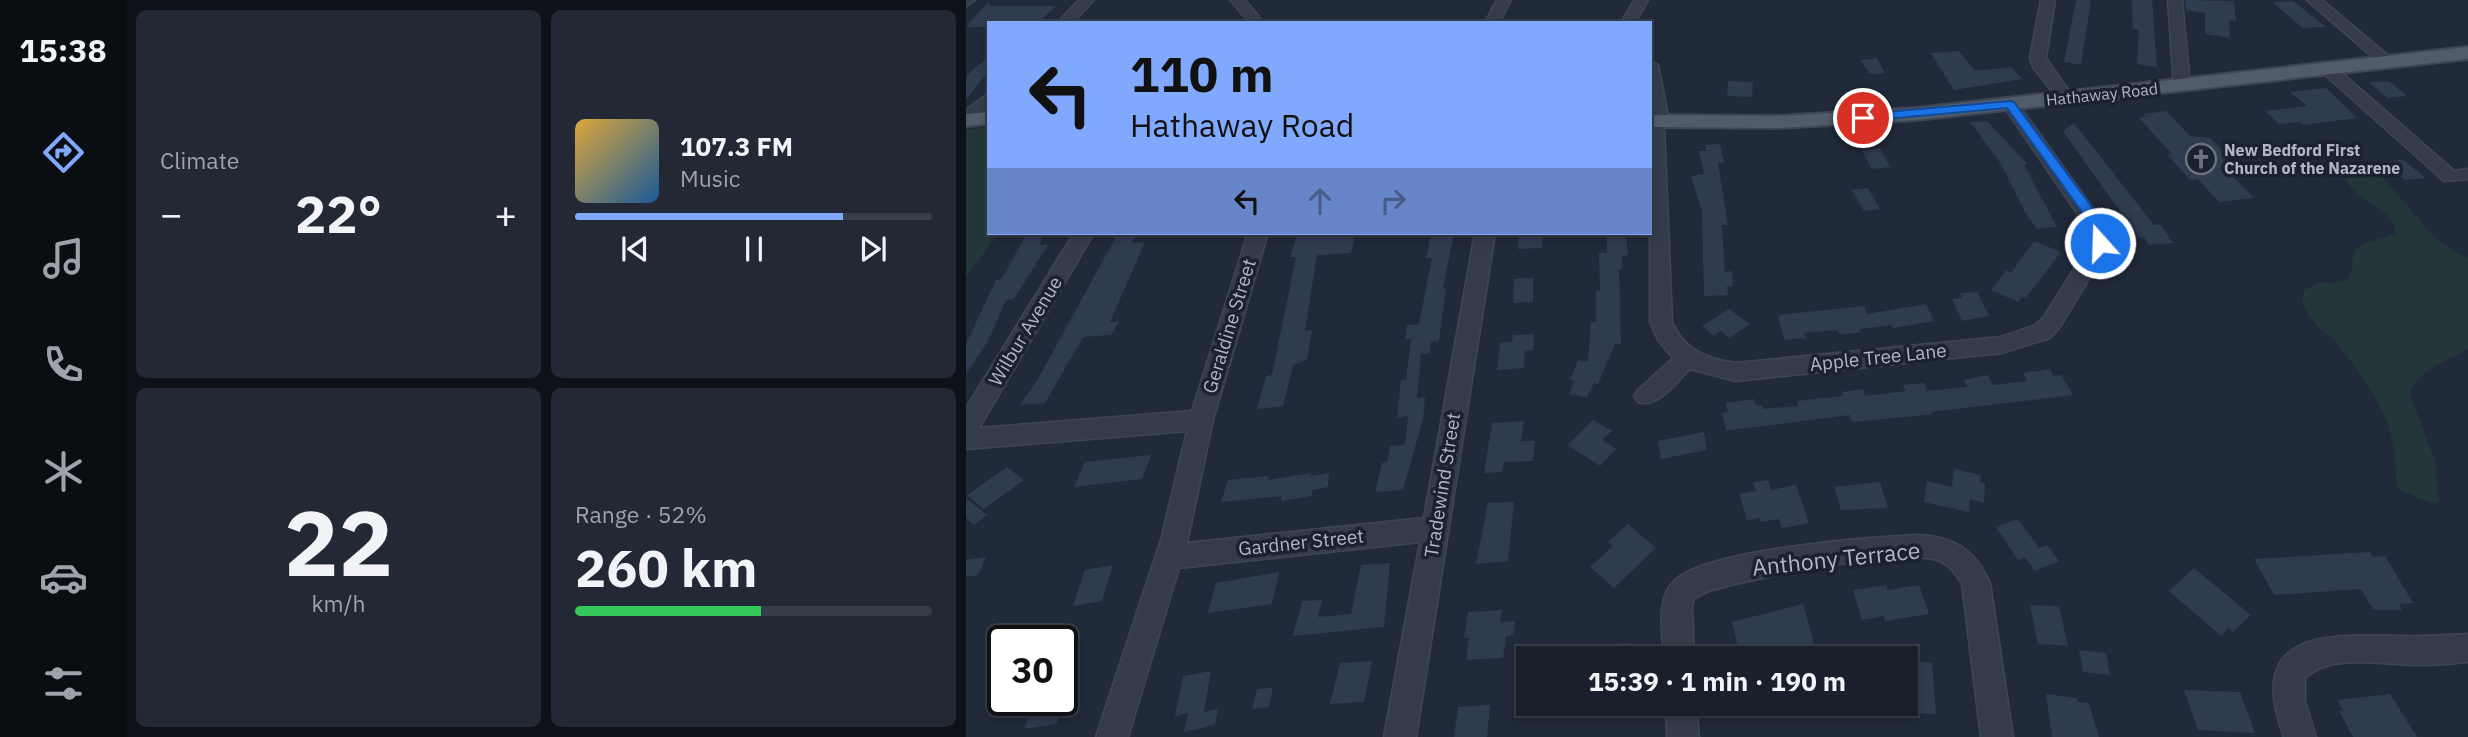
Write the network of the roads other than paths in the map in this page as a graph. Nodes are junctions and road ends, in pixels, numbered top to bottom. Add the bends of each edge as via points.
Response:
1 (1087, 0) edge
2 (1238, 0) edge
3 (1504, 0) edge
4 (1641, 0) edge
5 (2048, 0) edge
6 (2175, 0) edge
7 (2314, 0) edge
8 (1066, 21) edge
9 (1254, 21) edge
10 (1493, 21) edge
11 (1629, 21) edge
12 (1645, 21) edge
13 (2468, 52) edge
14 (2386, 62) junction
15 (2329, 70) junction
16 (1652, 84) edge
17 (2182, 86) junction
18 (2066, 98) junction
19 (987, 100) edge
20 (2010, 104) junction
21 (987, 118) edge
22 (966, 120) edge
23 (1656, 121) edge
24 (2459, 176) edge
25 (1083, 235) edge
26 (1257, 235) edge
27 (1485, 235) edge
28 (1687, 358) junction
29 (1646, 396) dead end
30 (1201, 420) junction
31 (966, 429) edge
32 (966, 439) edge
33 (1436, 528) junction
34 (1167, 556) junction
35 (1678, 646) edge
36 (2468, 648) edge
37 (2298, 663) joint
38 (1682, 716) edge
39 (1112, 737) edge
40 (1400, 737) edge
41 (1683, 737) edge
42 (1997, 737) edge
43 (2300, 737) edge

1 - 8 street
2 - 9 street
3 - 10 street
4 - 11 street
4 - 12 street
5 - 18 street via 2038,58
6 - 17 street
7 - 14 street
13 - 14 main road, Hathaway Road
14 - 15 main road, Hathaway Road
15 - 17 main road, Hathaway Road
15 - 24 street
16 - 23 street
17 - 18 main road, Hathaway Road
18 - 20 main road, Hathaway Road
19 - 22 street
20 - 23 main road, Hathaway Road via 1797,121
20 - 28 street, Apple Tree Lane via 2100,232 2100,243 2042,332 2001,345 1736,372
21 - 22 main road
23 - 28 street via 1661,322 1674,347
25 - 31 street, Wilbur Avenue
26 - 30 street, Geraldine Street
27 - 33 street, Tradewind Street
28 - 29 street
30 - 32 street
30 - 34 street, Geraldine Street
33 - 34 street, Gardner Street
33 - 40 street, Tradewind Street
34 - 39 street, Geraldine Street
35 - 42 street, Anthony Terrace via 1680,597 1699,579 1727,570 1898,547 1938,548 1963,562 1976,583
36 - 37 street via 2345,649
37 - 43 street via 2290,677 2290,690
38 - 41 street

